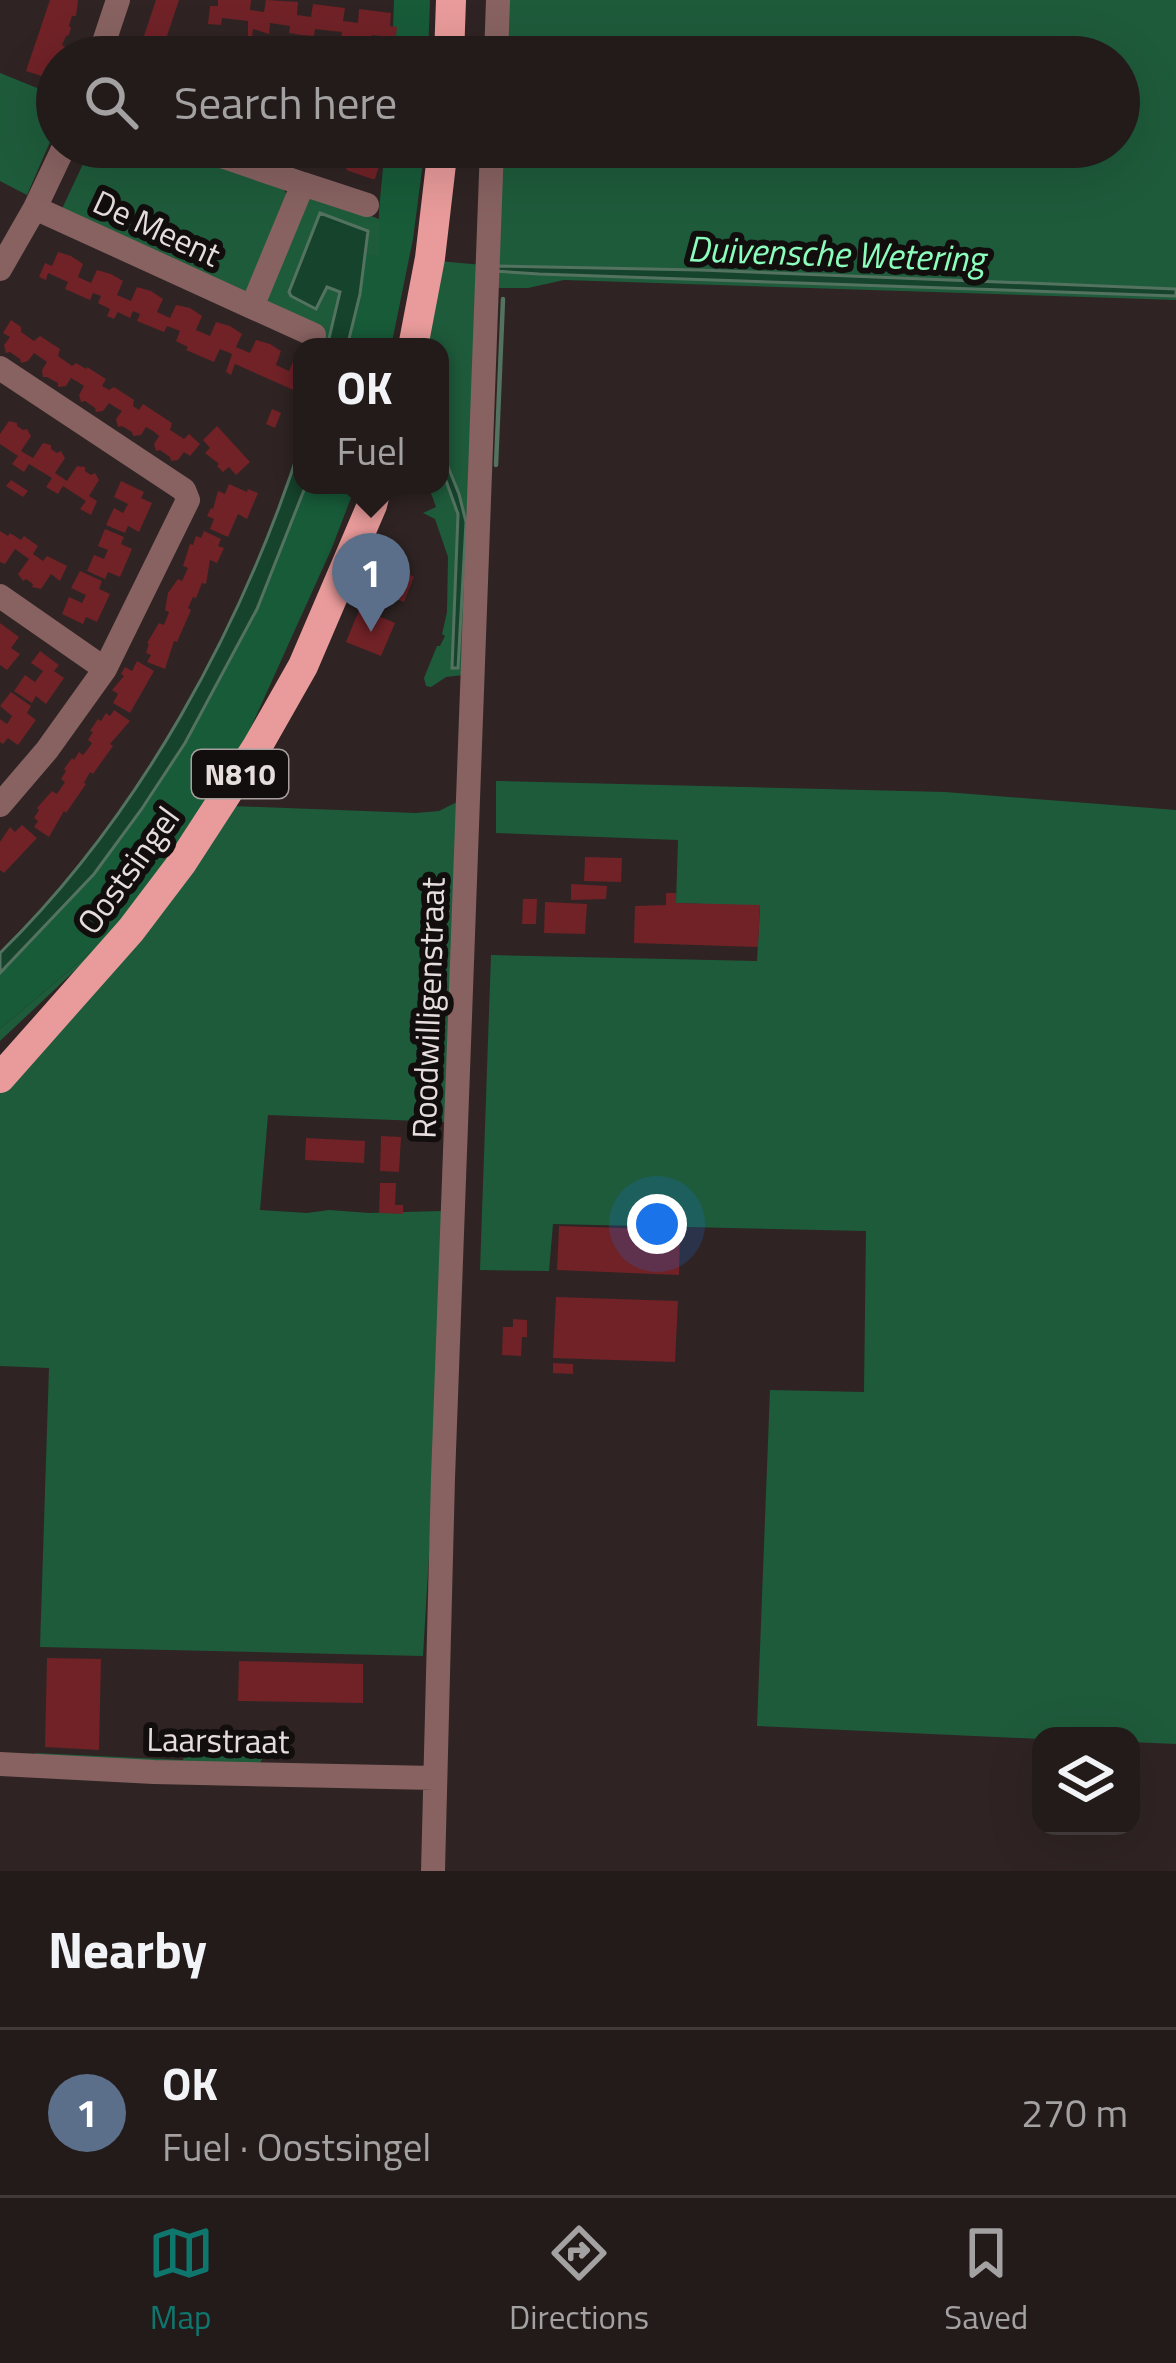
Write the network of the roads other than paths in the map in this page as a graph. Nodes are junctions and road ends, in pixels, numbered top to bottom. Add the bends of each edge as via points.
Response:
1 (118, 0) edge
2 (452, 0) edge
3 (498, 0) edge
4 (106, 36) edge
5 (450, 36) edge
6 (497, 36) edge
7 (54, 168) edge
8 (257, 168) edge
9 (441, 168) edge
10 (491, 168) edge
11 (303, 184) junction
12 (367, 206) dead end
13 (35, 208) junction
14 (0, 269) edge
15 (252, 307) junction
16 (314, 335) dead end
17 (414, 338) edge
18 (0, 368) edge
19 (375, 494) edge
20 (0, 596) edge
21 (105, 668) junction
22 (0, 805) edge
23 (45, 1028) junction
24 (0, 1061) edge
25 (0, 1078) edge
26 (0, 1764) edge
27 (435, 1778) junction
28 (433, 1871) edge

1 - 4 street
2 - 5 main road
3 - 6 street
7 - 13 street
8 - 11 street
9 - 17 main road
10 - 27 street, Roodwilligenstraat
11 - 12 street
11 - 15 street, De Meent
13 - 14 street
13 - 15 street, De Meent
15 - 16 street, De Meent
18 - 21 street via 188,500
19 - 23 main road, Oostsingel / N810 via 303,666 257,747 181,864
20 - 21 street
21 - 22 street
23 - 24 main road, Oostsingel / N810
23 - 25 main road, Oostsingel / N810
26 - 27 street, Laarstraat
27 - 28 street, Roodwilligenstraat

